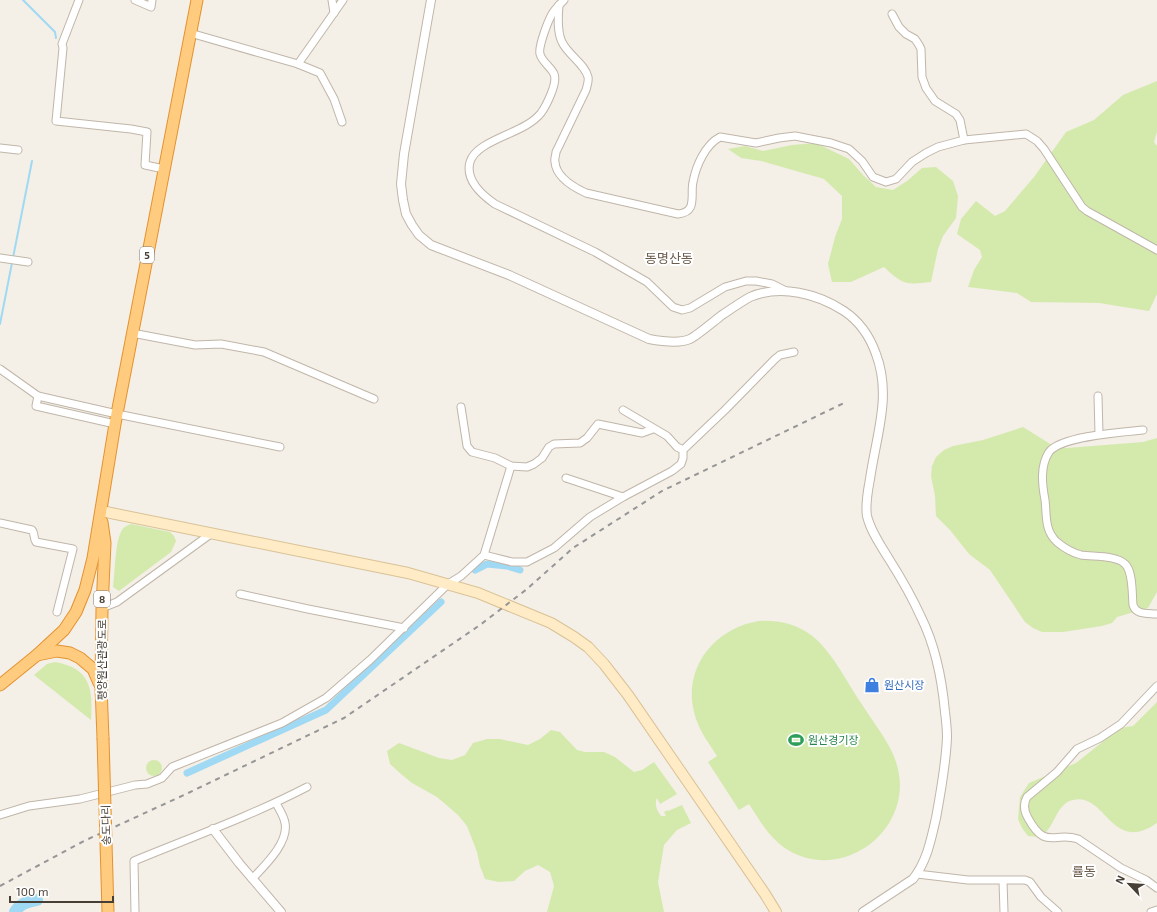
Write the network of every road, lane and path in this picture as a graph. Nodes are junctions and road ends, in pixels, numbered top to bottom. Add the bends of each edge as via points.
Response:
1 (79, 0) edge
2 (135, 0) edge
3 (152, 0) edge
4 (197, 0) edge
5 (332, 0) edge
6 (344, 0) edge
7 (431, 0) edge
8 (561, 3) edge
9 (334, 13) junction
10 (892, 14) dead end
11 (190, 33) junction
12 (298, 64) junction
13 (342, 122) dead end
14 (964, 140) junction
15 (0, 148) edge
16 (18, 150) dead end
17 (164, 168) junction
18 (1157, 250) edge
19 (0, 258) edge
20 (28, 262) dead end
21 (786, 291) junction
22 (132, 333) junction
23 (794, 352) dead end
24 (0, 369) edge
25 (38, 396) junction
26 (1098, 396) dead end
27 (374, 399) dead end
28 (461, 407) dead end
29 (623, 410) dead end
30 (116, 419) junction
31 (653, 428) junction
32 (1142, 430) dead end
33 (1099, 434) junction
34 (280, 448) dead end
35 (683, 450) junction
36 (511, 466) junction
37 (566, 478) dead end
38 (623, 497) junction
39 (101, 511) junction
40 (0, 523) edge
41 (212, 533) junction
42 (484, 556) junction
43 (448, 584) junction
44 (240, 594) dead end
45 (102, 608) junction
46 (57, 612) dead end
47 (1157, 614) edge
48 (404, 628) junction
49 (37, 655) junction
50 (0, 685) edge
51 (1157, 686) edge
52 (101, 687) junction
53 (104, 738) joint
54 (307, 787) dead end
55 (276, 803) junction
56 (0, 816) edge
57 (213, 829) junction
58 (917, 874) junction
59 (252, 879) junction
60 (1003, 881) junction
61 (1157, 888) edge
62 (1157, 910) edge
63 (108, 912) edge
64 (135, 912) edge
65 (282, 912) edge
66 (776, 912) edge
67 (863, 912) edge
68 (1004, 912) edge
69 (1058, 912) edge
70 (1151, 912) edge

1 - 17 street via 62,44 56,121 147,132 145,165
2 - 3 street via 151,7
4 - 11 highway, 5
5 - 9 street
6 - 9 street
7 - 21 street via 401,184 406,214 420,235 432,245 509,275 649,339 669,342 689,340 750,297
8 - 14 street via 558,21 561,40 589,79 554,161 561,176 586,193 678,214 684,213 692,205 693,180 702,157 711,144 720,137 756,143 795,136 832,143 849,149 862,161 873,177 886,182 896,179 912,162 926,153
8 - 21 street via 549,20 540,52 555,80 540,114 530,123 476,150 470,161 471,178 483,196 595,252 647,282 674,307 682,310 690,308 725,287 746,281 772,284
9 - 12 street
10 - 14 street via 899,27 919,45 922,77 926,88 935,101 956,114 960,120
11 - 12 street
11 - 17 highway, 5
12 - 13 street via 320,73
14 - 18 street via 1026,134 1044,149 1082,207
15 - 16 street
17 - 22 highway, 5
19 - 20 street
21 - 58 street via 816,297 847,313 865,332 879,363 883,381 883,409 868,490 867,514 871,528 922,617 929,635 937,658 947,735 943,784 930,844
22 - 27 street via 195,345 221,344 264,352
22 - 30 highway, 5
23 - 35 street via 775,358
24 - 25 street
25 - 30 street
25 - 30 street via 36,406
26 - 33 street
28 - 36 street via 467,446 472,452 495,458
29 - 31 street
30 - 34 street
30 - 39 highway, 5
31 - 35 street
31 - 36 street via 642,433 598,424 580,443 554,444 534,464 527,467
32 - 33 street
33 - 47 street via 1052,449 1046,458 1043,486 1047,528 1057,542 1079,555 1124,562 1129,570 1135,610 1139,613
35 - 38 street via 681,464
36 - 42 street
37 - 38 street
38 - 42 street via 590,517 554,548 527,562 512,562
39 - 41 main road
39 - 45 highway, 평양원산관광도로 / 8 via 105,543
39 - 49 highway via 93,558 76,612 64,630
40 - 46 street via 32,530 36,542 73,549
41 - 43 main road via 408,573
41 - 45 street via 117,602
42 - 43 street
43 - 48 street
43 - 66 main road via 551,623 588,647 628,695
44 - 48 street
45 - 52 highway, 평양원산관광도로 / 8
48 - 56 street via 326,698 282,723 172,767 162,778 147,784 80,799 30,806
49 - 50 highway
49 - 52 highway, 8 via 57,651 70,653 93,668
51 - 61 street via 1121,724 1077,749 1057,772 1027,797 1024,807 1032,825 1043,836 1050,839 1078,839
52 - 53 highway, 평양원산관광도로 / 8
53 - 63 highway, 송도다리 / 8, bridge
54 - 55 street
55 - 57 street
55 - 59 street via 285,821 283,840
57 - 59 street
57 - 64 street via 134,861
58 - 60 street via 962,880
58 - 67 street
59 - 65 street
60 - 68 street
60 - 69 street via 1030,882 1041,897
62 - 70 street

